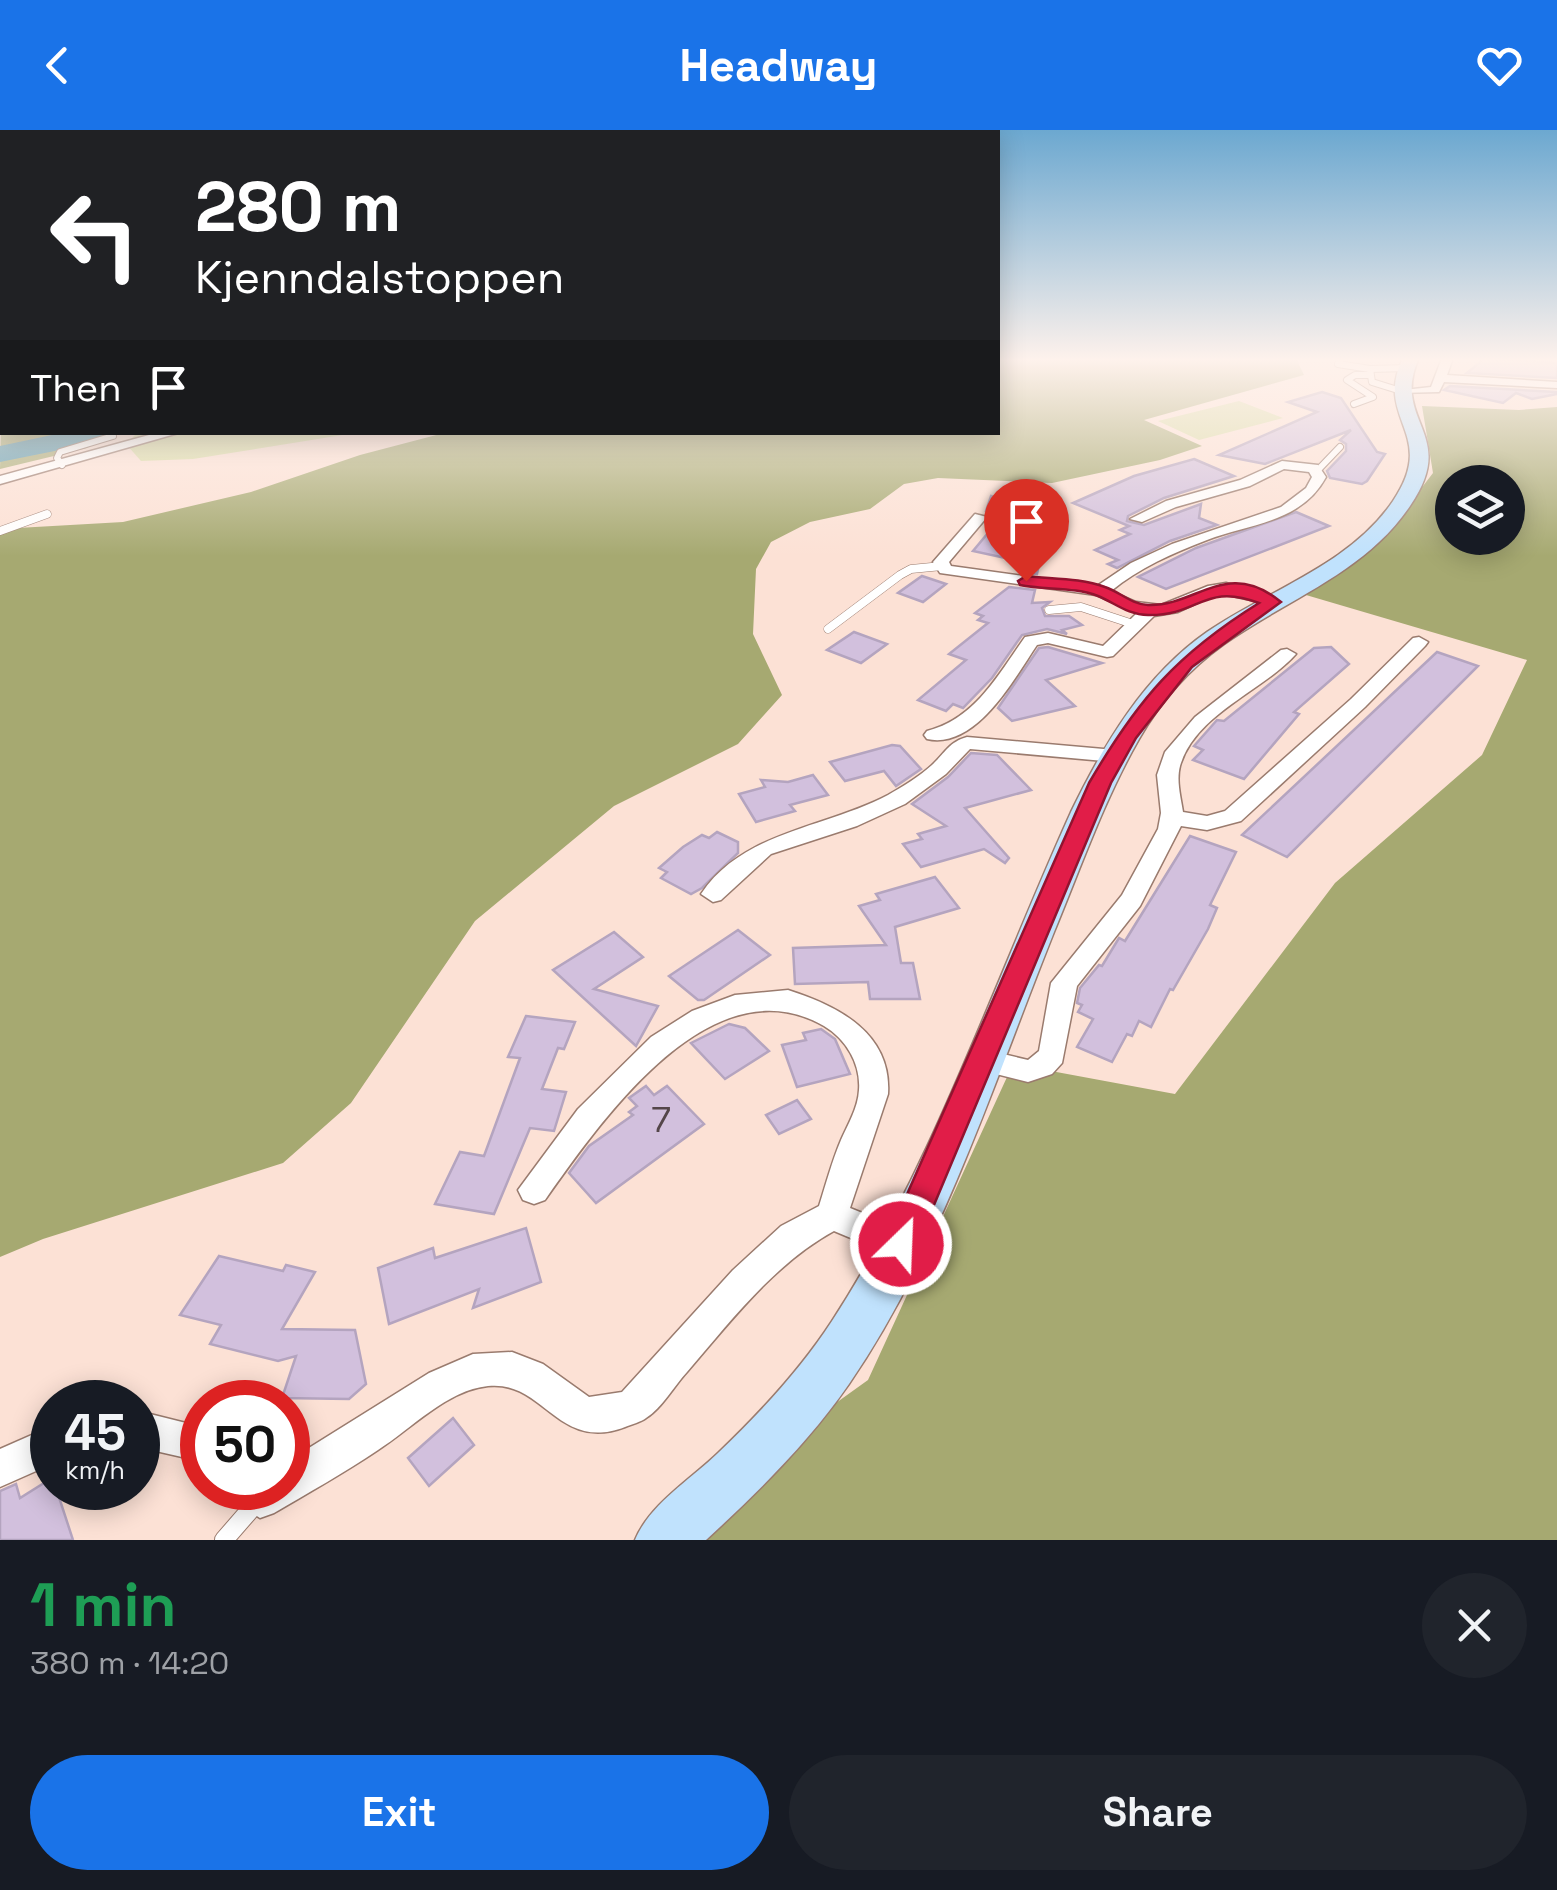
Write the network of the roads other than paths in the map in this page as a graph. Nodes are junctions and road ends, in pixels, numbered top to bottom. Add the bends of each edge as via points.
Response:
1 (1420, 424) edge
2 (165, 435) edge
3 (113, 436) dead end
4 (1340, 446) dead end
5 (62, 464) junction
6 (1317, 471) junction
7 (0, 480) edge
8 (47, 514) dead end
9 (980, 517) dead end
10 (1137, 519) dead end
11 (0, 531) edge
12 (942, 566) junction
13 (1100, 590) junction
14 (1272, 602) junction
15 (1049, 610) dead end
16 (1143, 618) junction
17 (828, 630) dead end
18 (1419, 642) dead end
19 (1287, 654) dead end
20 (934, 735) dead end
21 (1115, 756) junction
22 (1173, 818) junction
23 (713, 894) dead end
24 (982, 1060) junction
25 (534, 1190) dead end
26 (832, 1215) junction
27 (901, 1244) junction
28 (30, 1455) edge
29 (310, 1465) edge
30 (0, 1468) edge
31 (250, 1510) edge
32 (224, 1540) edge
33 (664, 1540) edge

1 - 14 main road via 1420,470 1382,529 1358,553
2 - 5 street
3 - 5 lane via 60,452
4 - 6 lane
5 - 7 street
6 - 10 street via 1282,466
6 - 13 street via 1311,492 1290,506 1204,536
8 - 11 lane
9 - 12 street
12 - 13 street via 961,574
12 - 17 lane via 910,569
13 - 16 street
14 - 16 street via 1217,588
14 - 21 main road via 1186,663 1140,715
15 - 16 lane via 1081,607
16 - 20 street via 1107,652 1048,638 1031,641 982,711
18 - 22 street via 1233,816 1206,823
19 - 22 street via 1175,752 1168,780
21 - 23 street via 967,743 897,799 763,849
21 - 24 main road
22 - 24 street via 1130,900 1064,983 1052,1055 1028,1071
24 - 27 main road
25 - 26 street via 582,1125 655,1052 711,1012 776,998 821,1010 842,1024 872,1066 872,1104
26 - 27 street
26 - 29 street via 792,1237 634,1405 610,1418 585,1418 535,1378 491,1368 434,1391
27 - 33 main road via 848,1341 794,1414
28 - 30 street
31 - 32 lane

